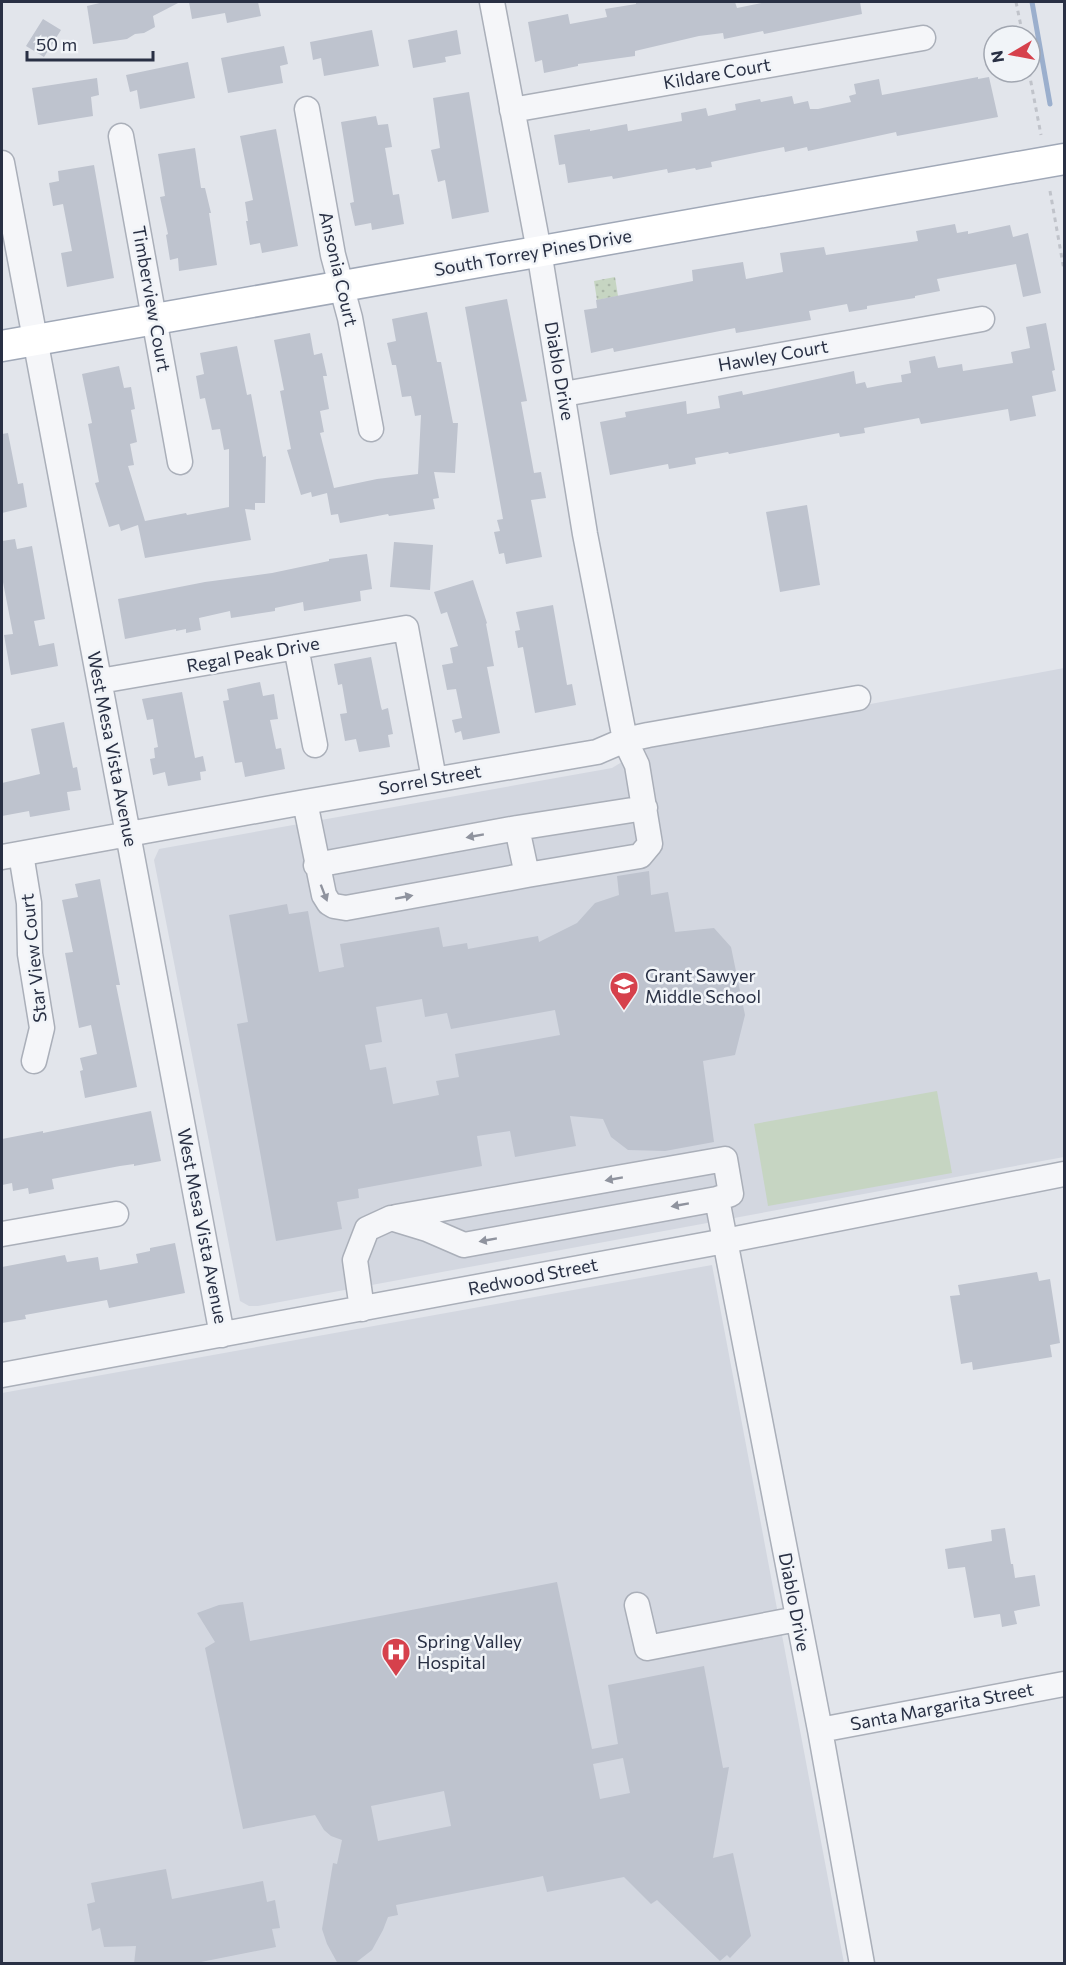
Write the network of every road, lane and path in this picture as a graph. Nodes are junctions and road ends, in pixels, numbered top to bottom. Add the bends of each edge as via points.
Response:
1 (492, 2) edge
2 (1016, 2) edge
3 (1021, 24) edge
4 (923, 38) dead end
5 (1031, 84) edge
6 (307, 109) dead end
7 (512, 110) junction
8 (1041, 135) dead end
9 (121, 136) dead end
10 (1065, 159) edge
11 (2, 163) edge
12 (1050, 191) dead end
13 (539, 251) junction
14 (1065, 270) edge
15 (342, 286) junction
16 (155, 319) junction
17 (982, 319) dead end
18 (36, 340) junction
19 (2, 346) edge
20 (564, 394) junction
21 (371, 429) dead end
22 (180, 462) dead end
23 (296, 647) junction
24 (100, 681) junction
25 (858, 698) dead end
26 (625, 740) junction
27 (315, 745) dead end
28 (434, 779) junction
29 (305, 802) junction
30 (645, 808) junction
31 (517, 828) junction
32 (128, 834) junction
33 (11, 856) edge
34 (316, 865) junction
35 (527, 875) junction
36 (34, 1061) dead end
37 (1065, 1174) edge
38 (717, 1199) junction
39 (116, 1214) dead end
40 (391, 1218) junction
41 (2, 1234) edge
42 (725, 1241) junction
43 (362, 1309) junction
44 (222, 1335) junction
45 (2, 1375) edge
46 (637, 1605) dead end
47 (797, 1619) junction
48 (1065, 1684) edge
49 (820, 1730) junction
50 (862, 1964) edge

1 - 7 street, Diablo Drive
2 - 3 path
4 - 7 street, Kildare Court
5 - 8 path
6 - 15 street, Ansonia Court
7 - 13 street, Diablo Drive
9 - 16 street, Timberview Court
10 - 13 main road, South Torrey Pines Drive
11 - 18 street, West Mesa Vista Avenue
12 - 14 path
13 - 15 main road, South Torrey Pines Drive
13 - 20 street, Diablo Drive
15 - 16 main road, South Torrey Pines Drive
15 - 21 street, Ansonia Court
16 - 18 main road, South Torrey Pines Drive
16 - 22 street, Timberview Court
17 - 20 street, Hawley Court
18 - 19 main road, South Torrey Pines Drive
18 - 24 street, West Mesa Vista Avenue
20 - 26 street, Diablo Drive via 585,534
23 - 24 street, Regal Peak Drive
23 - 27 street
23 - 28 street, Regal Peak Drive via 406,628
24 - 32 street, West Mesa Vista Avenue
25 - 26 street, Sorrel Street
26 - 28 street, Sorrel Street via 597,752
26 - 30 street, Diablo Drive via 637,765
28 - 29 street, Sorrel Street
29 - 32 street, Sorrel Street
29 - 34 street, Diablo Drive
30 - 31 street
30 - 35 street, Diablo Drive via 650,844 640,856
31 -> 34 street
31 - 35 street
32 - 33 street, Sorrel Street
32 - 44 street, West Mesa Vista Avenue
33 - 36 street, Star View Court via 29,903 30,954 42,1028
34 -> 35 street, Diablo Drive via 326,900 341,908
37 - 42 street, Redwood Street
38 -> 40 street via 464,1245
38 -> 40 street via 731,1194 725,1159
38 - 42 street, Diablo Drive
39 - 41 street
40 - 43 street via 368,1229 355,1260
42 - 43 street, Redwood Street
42 - 47 street, Diablo Drive
43 - 44 street, Redwood Street
44 - 45 street, Redwood Street
46 - 47 street via 647,1648
47 - 49 street, Diablo Drive
48 - 49 street, Santa Margarita Street
49 - 50 street, Diablo Drive

